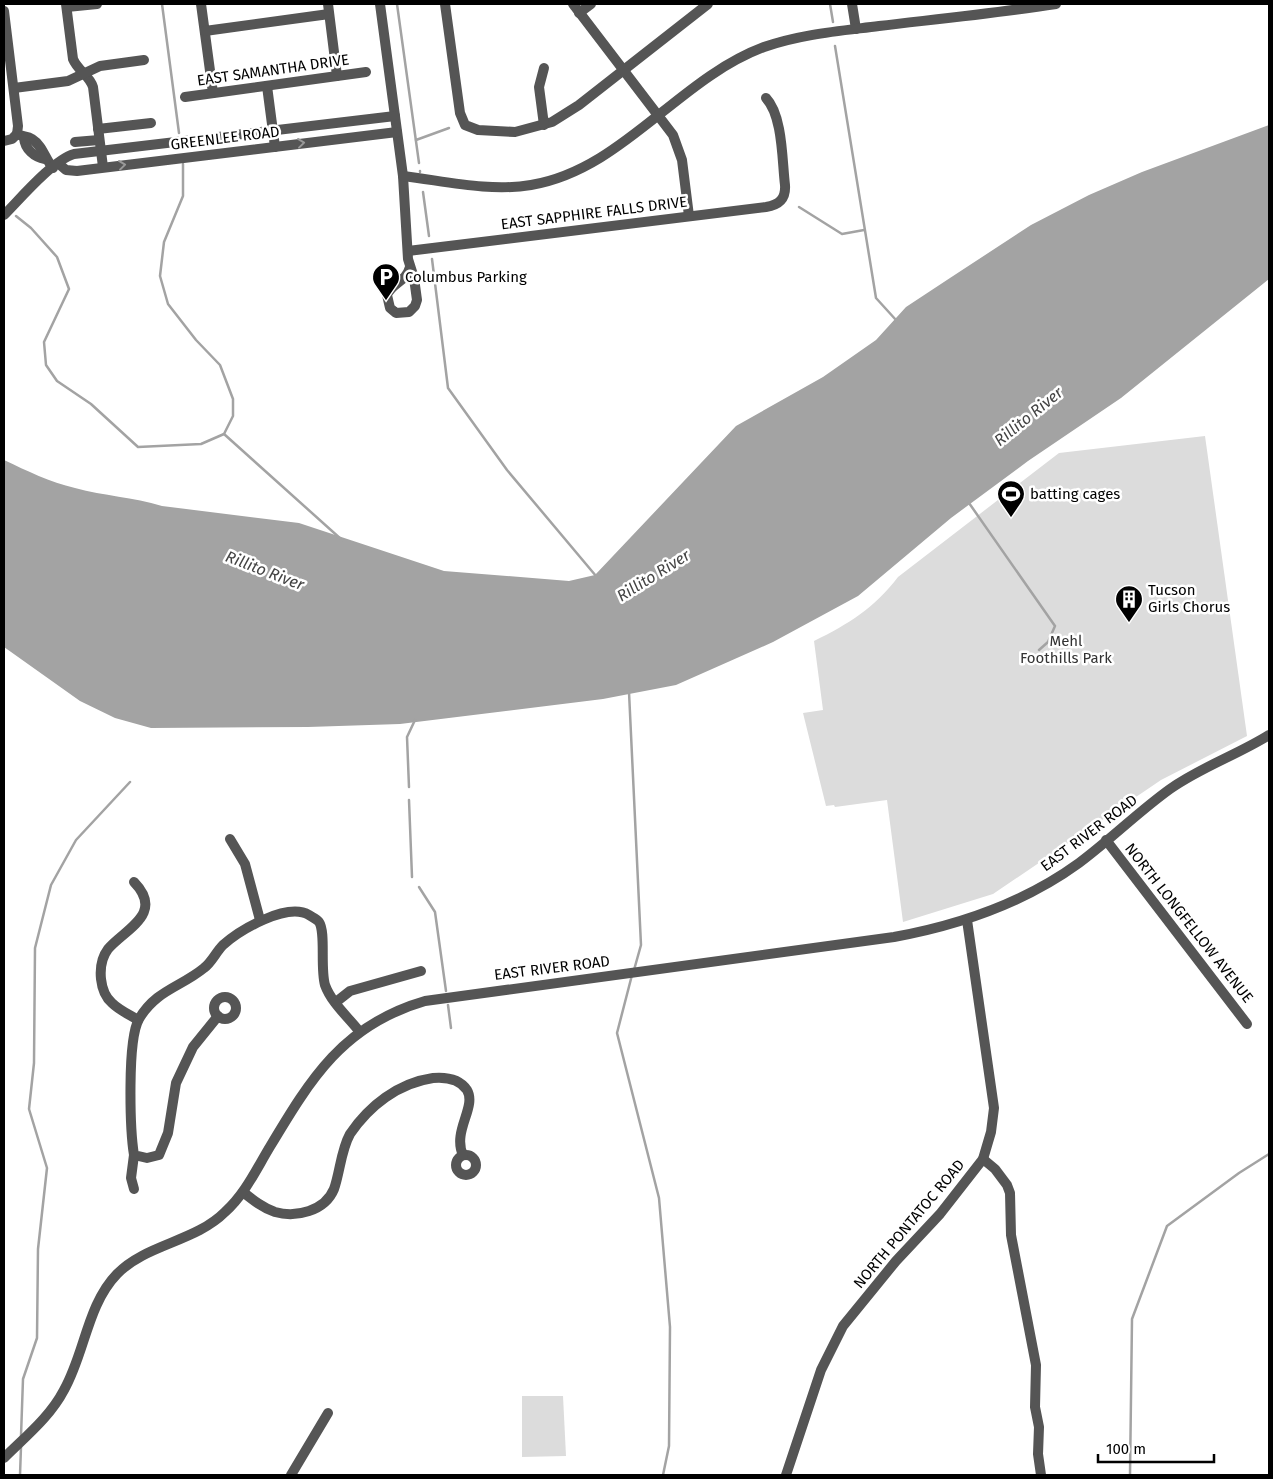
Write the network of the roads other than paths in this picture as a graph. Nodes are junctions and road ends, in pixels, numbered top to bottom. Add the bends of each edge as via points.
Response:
1 (97, 4) edge
2 (201, 4) edge
3 (380, 4) edge
4 (445, 4) edge
5 (573, 4) edge
6 (591, 4) edge
7 (708, 4) edge
8 (852, 4) edge
9 (1056, 4) edge
10 (66, 6) edge
11 (328, 9) edge
12 (579, 13) junction
13 (4, 14) edge
14 (856, 29) junction
15 (205, 31) junction
16 (144, 60) dead end
17 (544, 68) dead end
18 (624, 70) junction
19 (366, 72) dead end
20 (85, 74) junction
21 (338, 76) junction
22 (8, 77) edge
23 (267, 86) junction
24 (14, 88) junction
25 (213, 93) junction
26 (185, 97) dead end
27 (766, 98) dead end
28 (658, 113) junction
29 (395, 116) junction
30 (151, 123) dead end
31 (544, 125) junction
32 (273, 130) junction
33 (397, 132) junction
34 (98, 134) junction
35 (20, 136) junction
36 (4, 141) edge
37 (75, 142) dead end
38 (275, 147) junction
39 (100, 151) junction
40 (56, 166) junction
41 (103, 168) junction
42 (403, 176) junction
43 (4, 215) edge
44 (690, 216) junction
45 (408, 251) junction
46 (410, 267) dead end
47 (1269, 735) edge
48 (230, 839) dead end
49 (1106, 840) junction
50 (134, 882) dead end
51 (260, 920) junction
52 (967, 920) junction
53 (420, 971) dead end
54 (336, 1002) junction
55 (218, 1016) dead end
56 (138, 1020) junction
57 (1248, 1024) dead end
58 (359, 1031) junction
59 (134, 1155) junction
60 (463, 1155) dead end
61 (983, 1159) junction
62 (134, 1189) dead end
63 (243, 1192) junction
64 (328, 1413) dead end
65 (4, 1458) edge
66 (291, 1475) edge
67 (786, 1475) edge
68 (1041, 1475) edge

1 - 10 street
2 - 15 street
3 - 29 street
4 - 31 street via 460,114 465,125 478,130 507,132
5 - 12 street
6 - 12 street
7 - 18 street
8 - 14 street
9 - 14 street
10 - 20 street via 73,59
11 - 15 street
11 - 21 street
12 - 18 street
13 - 22 street
14 - 28 street via 800,36 750,53 708,75
15 - 25 street
16 - 20 street via 100,66
17 - 31 street via 539,88
18 - 28 street
18 - 31 street via 573,110
19 - 21 street, EAST SAMANTHA DRIVE
20 - 24 street via 68,81
20 - 34 street via 93,87
21 - 23 street, EAST SAMANTHA DRIVE
22 - 24 street
23 - 25 street, EAST SAMANTHA DRIVE
23 - 32 street
24 - 35 street
25 - 26 street, EAST SAMANTHA DRIVE
27 - 44 street, EAST SAPPHIRE FALLS DRIVE via 778,120 786,186 782,200 772,206
28 - 42 street via 595,161 542,183 493,187
28 - 44 street via 680,151
29 - 32 street, GREENLEE ROAD
29 - 33 street
30 - 34 street
32 - 38 street
32 - 39 street, GREENLEE ROAD
38 -> 33 street, GREENLEE ROAD
33 - 42 street
34 - 37 street
34 - 39 street
35 - 36 street
35 - 40 street via 32,139 43,149 45,159
41 -> 38 street, GREENLEE ROAD
39 - 40 street, GREENLEE ROAD via 69,156
39 - 41 street
40 - 41 street, GREENLEE ROAD via 72,171
40 - 43 street, GREENLEE ROAD
42 - 45 street
44 - 45 street, EAST SAPPHIRE FALLS DRIVE
45 - 46 street
47 - 49 street, EAST RIVER ROAD via 1170,789
48 - 51 street via 245,864
49 - 52 street, EAST RIVER ROAD via 1079,863 1022,898
49 - 57 street, NORTH LONGFELLOW AVENUE
50 - 56 street via 143,891 145,906 142,916 108,950 100,968 102,988 111,1003
51 - 54 street via 291,912 306,914 318,921 322,931 321,970 326,987
51 - 56 street via 223,945 204,968 153,1000
52 - 58 street, EAST RIVER ROAD via 894,937 425,1001 389,1013
52 - 61 street, NORTH PONTATOC ROAD via 994,1108
53 - 54 street via 350,991
54 - 58 street
55 - 59 street via 193,1047 176,1083 168,1133 159,1155 147,1158
56 - 59 street via 131,1055
58 - 63 street, EAST RIVER ROAD via 309,1084
59 - 62 street via 131,1178
60 - 63 street via 458,1138 469,1104 468,1091 459,1082 447,1078 421,1080 396,1090 371,1108 349,1136 333,1191 314,1209 290,1214 277,1212
61 - 67 street, NORTH PONTATOC ROAD via 843,1326 821,1370
61 - 68 street via 995,1169 1010,1193 1011,1235 1036,1365 1035,1407
63 - 65 street, EAST RIVER ROAD via 208,1226 136,1260 118,1273 98,1302 64,1391 38,1424
64 - 66 street

